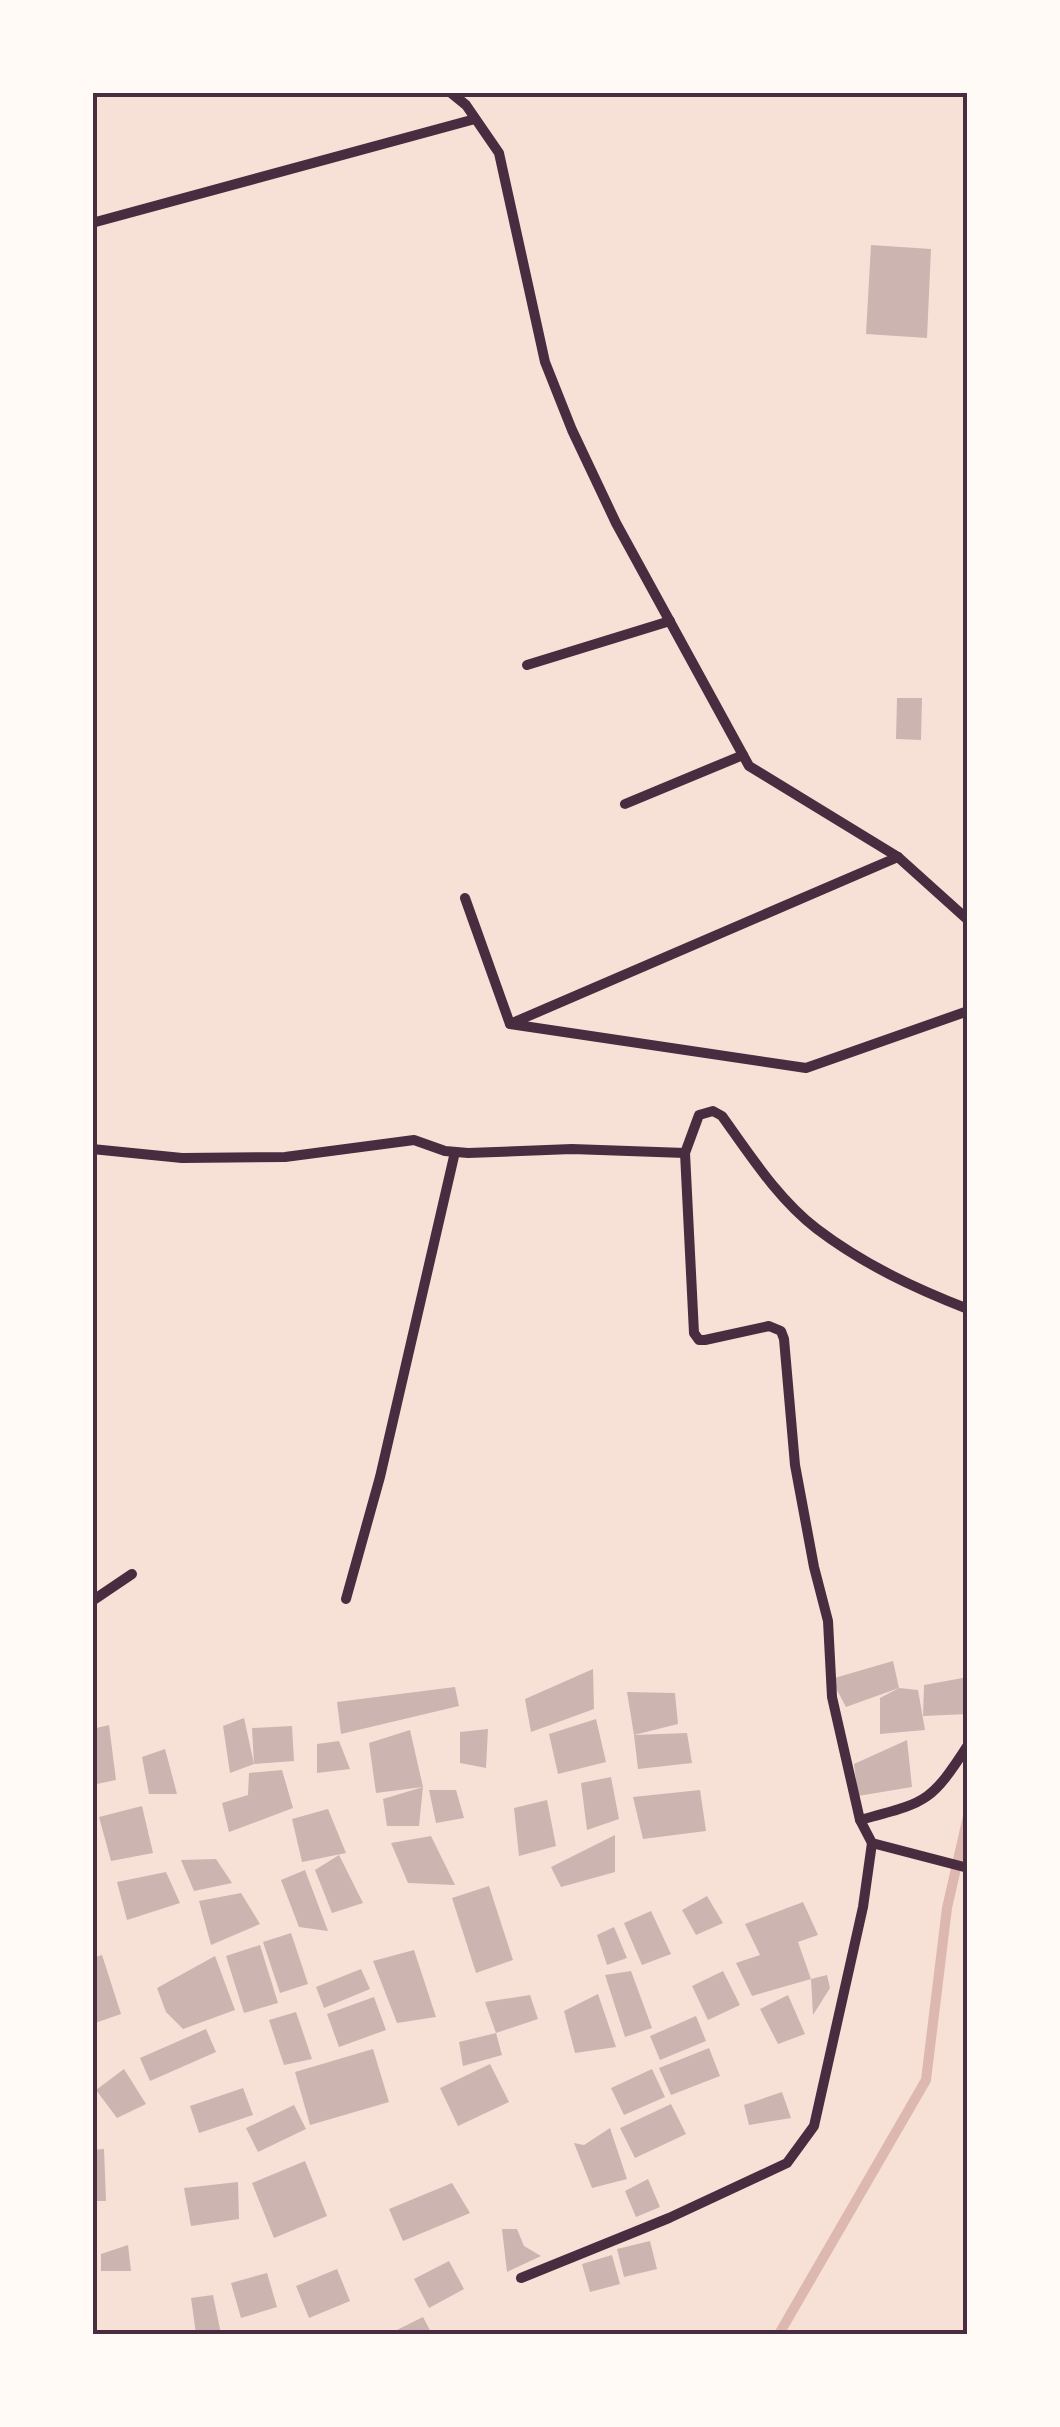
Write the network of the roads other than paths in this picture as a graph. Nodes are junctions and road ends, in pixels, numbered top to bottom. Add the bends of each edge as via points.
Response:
1 (450, 92) edge
2 (475, 119) junction
3 (92, 224) edge
4 (670, 622) junction
5 (527, 665) dead end
6 (743, 756) junction
7 (625, 804) dead end
8 (898, 857) junction
9 (465, 898) dead end
10 (968, 920) edge
11 (968, 1011) edge
12 (510, 1024) junction
13 (92, 1149) edge
14 (454, 1152) junction
15 (685, 1153) junction
16 (968, 1309) edge
17 (132, 1574) dead end
18 (346, 1600) dead end
19 (92, 1601) edge
20 (968, 1746) edge
21 (860, 1820) junction
22 (872, 1843) junction
23 (968, 1868) edge
24 (521, 2278) dead end

1 - 2 street
2 - 3 street
2 - 4 street via 499,154 545,362 616,523
4 - 5 street
4 - 6 street
6 - 7 street
6 - 8 street via 749,766
8 - 10 street
8 - 12 street
9 - 12 street
11 - 12 street via 806,1068
13 - 14 street via 182,1158 285,1156 414,1140
14 - 15 street
14 - 18 street
15 - 16 street via 700,1115 713,1111 814,1227 882,1272
15 - 21 street via 694,1333 704,1340 768,1326 784,1339 795,1464 828,1621 832,1697
17 - 19 street
20 - 21 street via 944,1784 924,1800
21 - 22 street
22 - 23 street
22 - 24 street via 814,2126 787,2163

